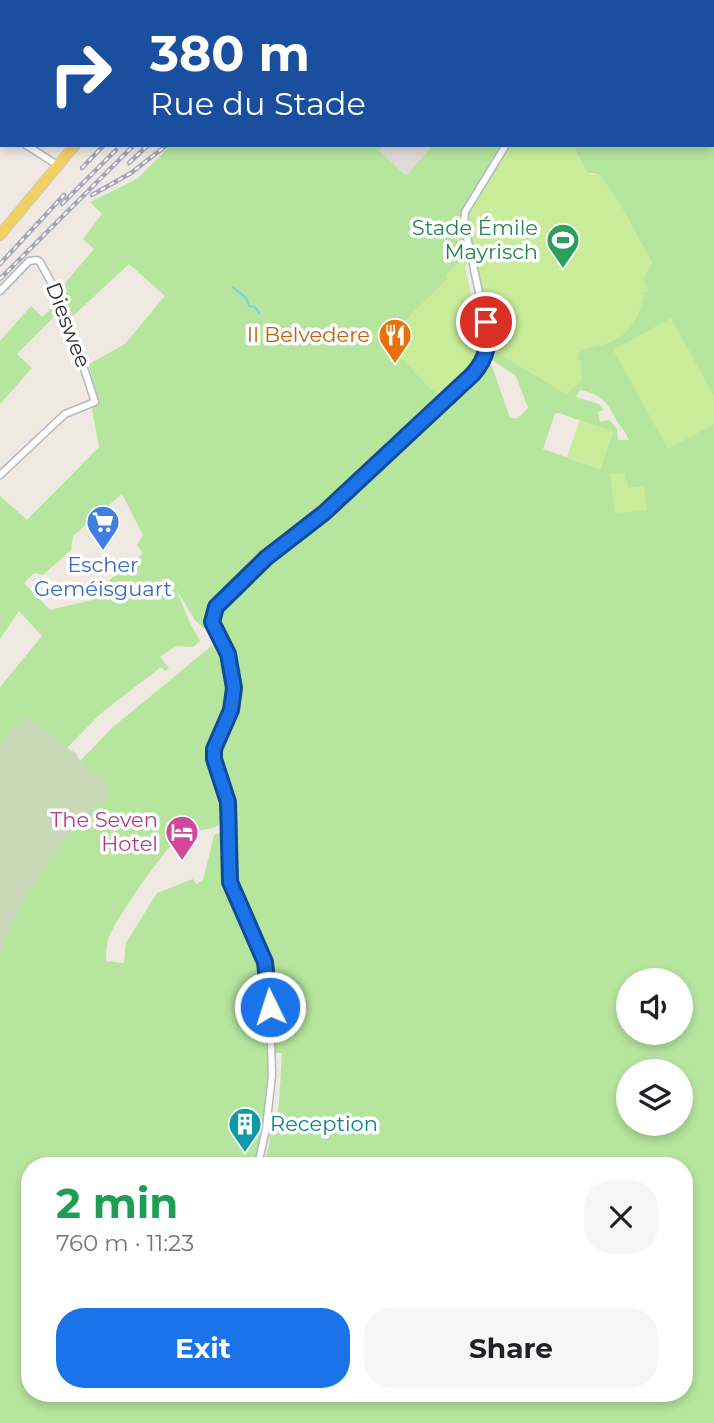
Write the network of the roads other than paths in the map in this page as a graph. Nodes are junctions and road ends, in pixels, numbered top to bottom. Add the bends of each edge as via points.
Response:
1 (29, 147) edge
2 (73, 147) edge
3 (505, 147) edge
4 (59, 166) junction
5 (0, 235) edge
6 (0, 291) edge
7 (0, 475) edge
8 (260, 1157) edge

1 - 4 street
2 - 4 main road
3 - 8 street via 465,212 464,223 488,334 486,356 324,513 266,558 212,615 228,654 234,688 231,710 214,749 228,802 230,882 259,944 269,980 272,1075
4 - 5 main road
6 - 7 street, Dieswee via 29,261 40,262 63,304 95,402 65,414

